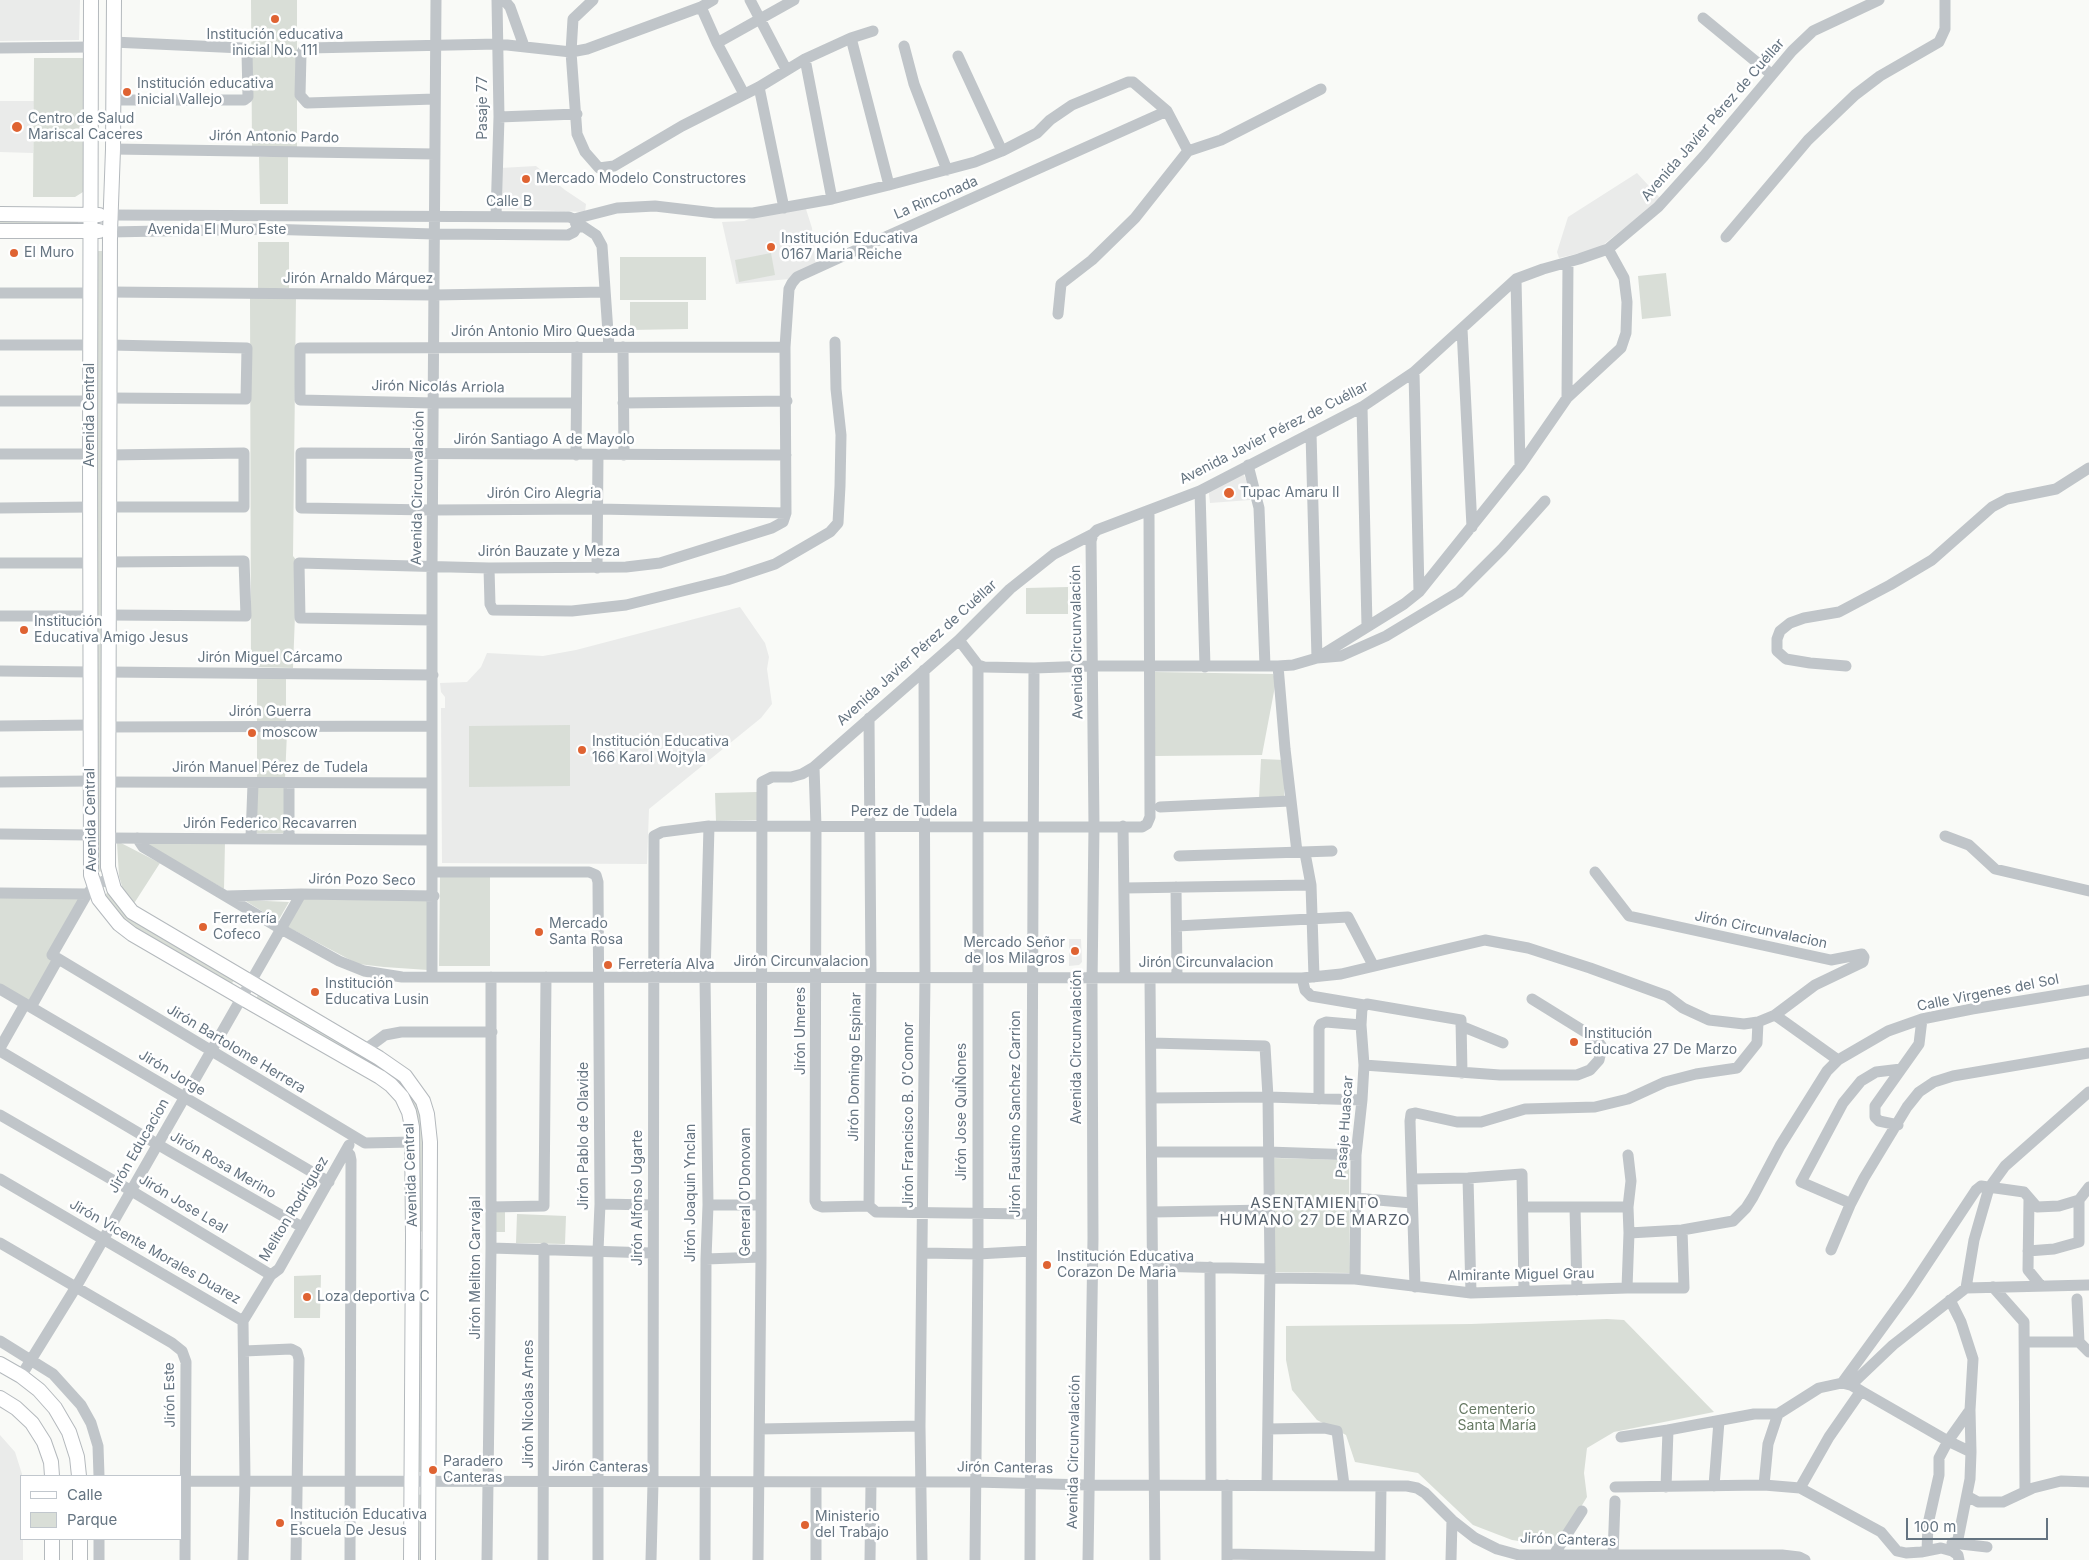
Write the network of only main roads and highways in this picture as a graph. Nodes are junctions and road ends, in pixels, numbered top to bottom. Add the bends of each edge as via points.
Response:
1 (91, 0) edge
2 (114, 0) edge
3 (0, 214) edge
4 (92, 215) junction
5 (110, 216) junction
6 (0, 231) edge
7 (92, 231) junction
8 (110, 232) junction
9 (413, 1236) junction
10 (430, 1236) junction
11 (0, 1364) edge
12 (0, 1398) edge
13 (52, 1475) edge
14 (79, 1475) edge
15 (52, 1540) edge
16 (80, 1540) edge
17 (52, 1560) edge
18 (80, 1560) edge
19 (410, 1560) edge
20 (428, 1560) edge

1 - 4 main road, Avenida Central
2 - 5 main road, Avenida Central
3 - 4 main road, Avenida El Muro Este
4 - 5 main road, Avenida El Muro Este
4 - 7 main road, Avenida Central
5 - 8 main road, Avenida Central
6 - 7 main road, Avenida El Muro Este
7 - 8 main road, Avenida El Muro Este
7 - 9 main road, Avenida Central via 91,890 119,924 132,934 391,1085 409,1112
8 - 10 main road, Avenida Central via 107,782 110,878 120,899 132,912 405,1076 416,1090 427,1114
9 - 10 main road
9 - 19 main road, Avenida Central
10 - 20 main road, Avenida Central
11 - 14 main road via 39,1390 55,1408 69,1432
12 - 13 main road via 32,1423 44,1442
15 - 17 main road
16 - 18 main road

